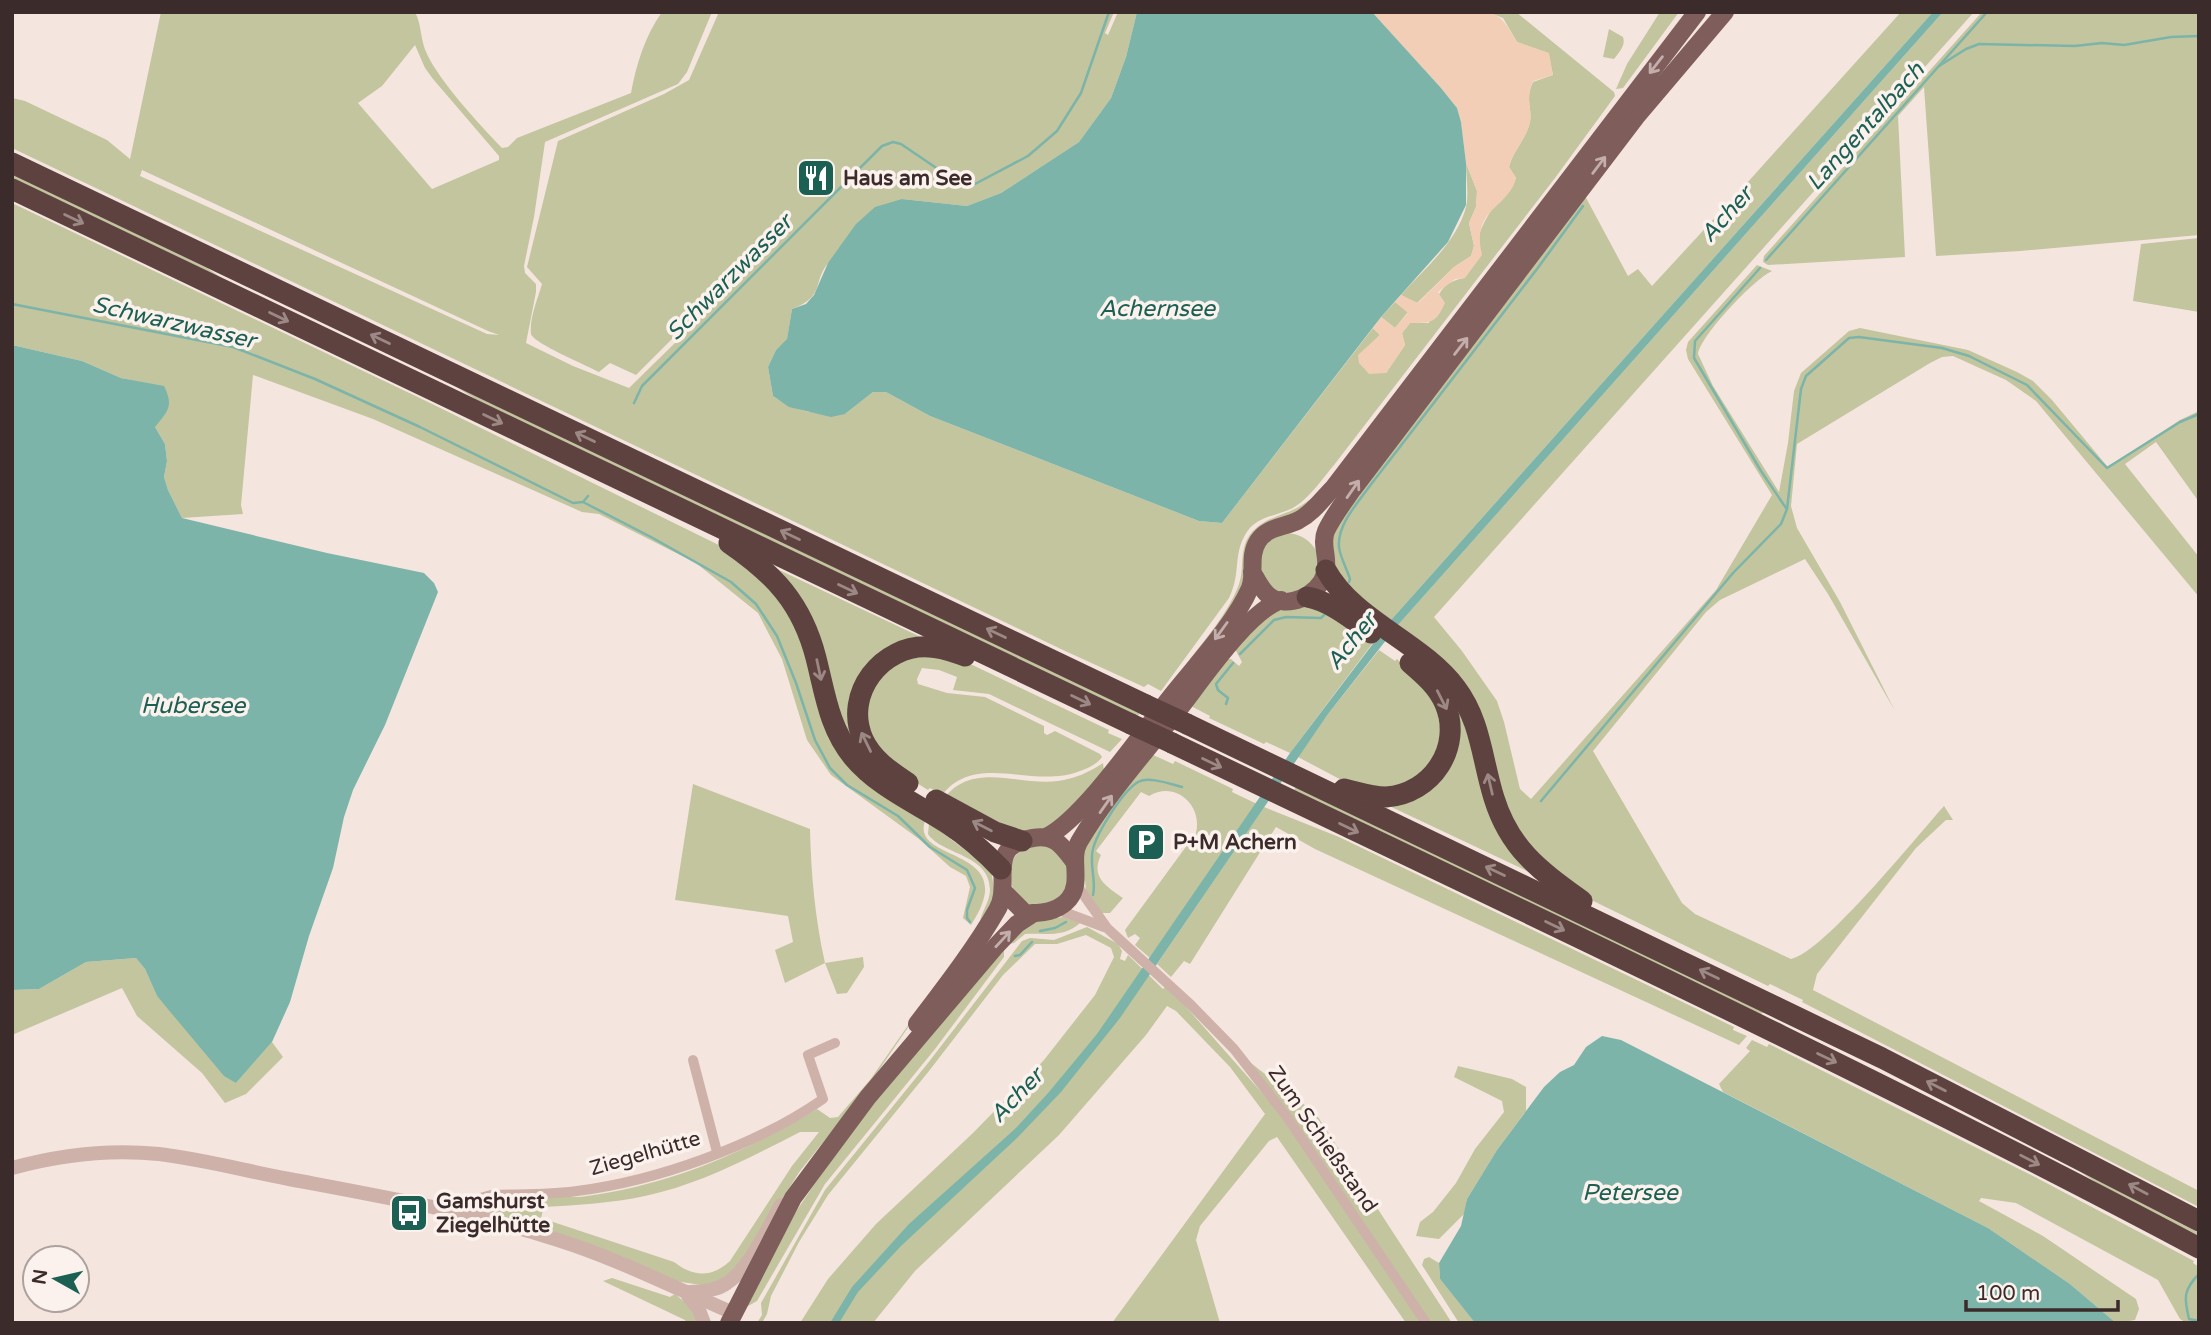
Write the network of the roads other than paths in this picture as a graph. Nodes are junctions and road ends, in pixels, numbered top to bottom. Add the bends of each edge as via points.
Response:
1 (1697, 12) edge
2 (1725, 12) edge
3 (12, 163) edge
4 (12, 189) edge
5 (676, 507) junction
6 (1286, 525) junction
7 (1326, 560) junction
8 (1252, 572) junction
9 (1307, 597) junction
10 (1281, 600) junction
11 (1371, 624) junction
12 (1399, 647) junction
13 (1031, 676) junction
14 (1299, 777) junction
15 (936, 808) junction
16 (1046, 837) junction
17 (1022, 841) junction
18 (1075, 863) junction
19 (1001, 869) junction
20 (1076, 884) junction
21 (1003, 891) junction
22 (1056, 909) junction
23 (1034, 914) junction
24 (1107, 928) junction
25 (1623, 932) junction
26 (835, 1043) dead end
27 (693, 1060) dead end
28 (868, 1097) junction
29 (718, 1152) junction
30 (817, 1164) junction
31 (12, 1168) edge
32 (466, 1216) junction
33 (2199, 1222) edge
34 (2199, 1248) edge
35 (685, 1292) junction
36 (731, 1318) edge
37 (704, 1323) edge
38 (1426, 1323) edge

1 -> 6 main road via 1334,487 1304,517
7 -> 2 main road via 1325,532 1369,467 1636,117
14 -> 3 highway, bridge
4 -> 5 highway
5 -> 13 highway
5 -> 15 highway via 747,556 782,587 808,631 829,713 852,755 871,774
6 - 7 main road via 1309,534
6 - 8 main road via 1270,530 1258,541
7 - 9 main road via 1319,587
7 - 11 highway
8 - 10 main road via 1266,593
8 -> 16 main road via 1250,588 1212,645 1089,799
9 - 10 main road
9 - 11 highway
18 -> 10 main road via 1079,842 1116,788 1229,647 1262,612
11 - 12 highway
12 -> 14 highway via 1434,685 1446,706 1450,739 1438,769 1415,789 1386,797
25 -> 12 highway via 1534,866 1517,846 1497,808 1467,704 1448,678
15 -> 13 highway via 887,769 864,741 858,722 859,700 875,669 895,654 929,647
13 -> 34 highway, bridge via 1848,1068
25 -> 14 highway
17 -> 15 highway
15 - 19 highway
16 - 17 main road
16 - 18 main road via 1057,840
17 - 19 main road via 1009,851
18 - 20 main road
19 - 21 main road
20 - 22 main road
20 - 24 street
21 - 23 main road via 1021,911
21 - 28 main road via 985,930
22 - 23 main road
22 - 24 street
28 -> 23 main road via 1000,941
24 - 38 street, Zum Schießstand via 1234,1049 1287,1117
33 -> 25 highway via 1943,1089
26 - 29 street, Ziegelhütte via 808,1055 823,1099
27 - 29 street, Ziegelhütte
28 - 30 main road
29 - 32 street, Ziegelhütte via 613,1186 491,1195 480,1198
30 - 35 street via 784,1200 743,1268 727,1283 708,1291
30 - 36 main road via 793,1198
31 - 32 street via 96,1153 159,1154
32 - 35 street via 557,1240
35 - 36 street
35 - 37 street

